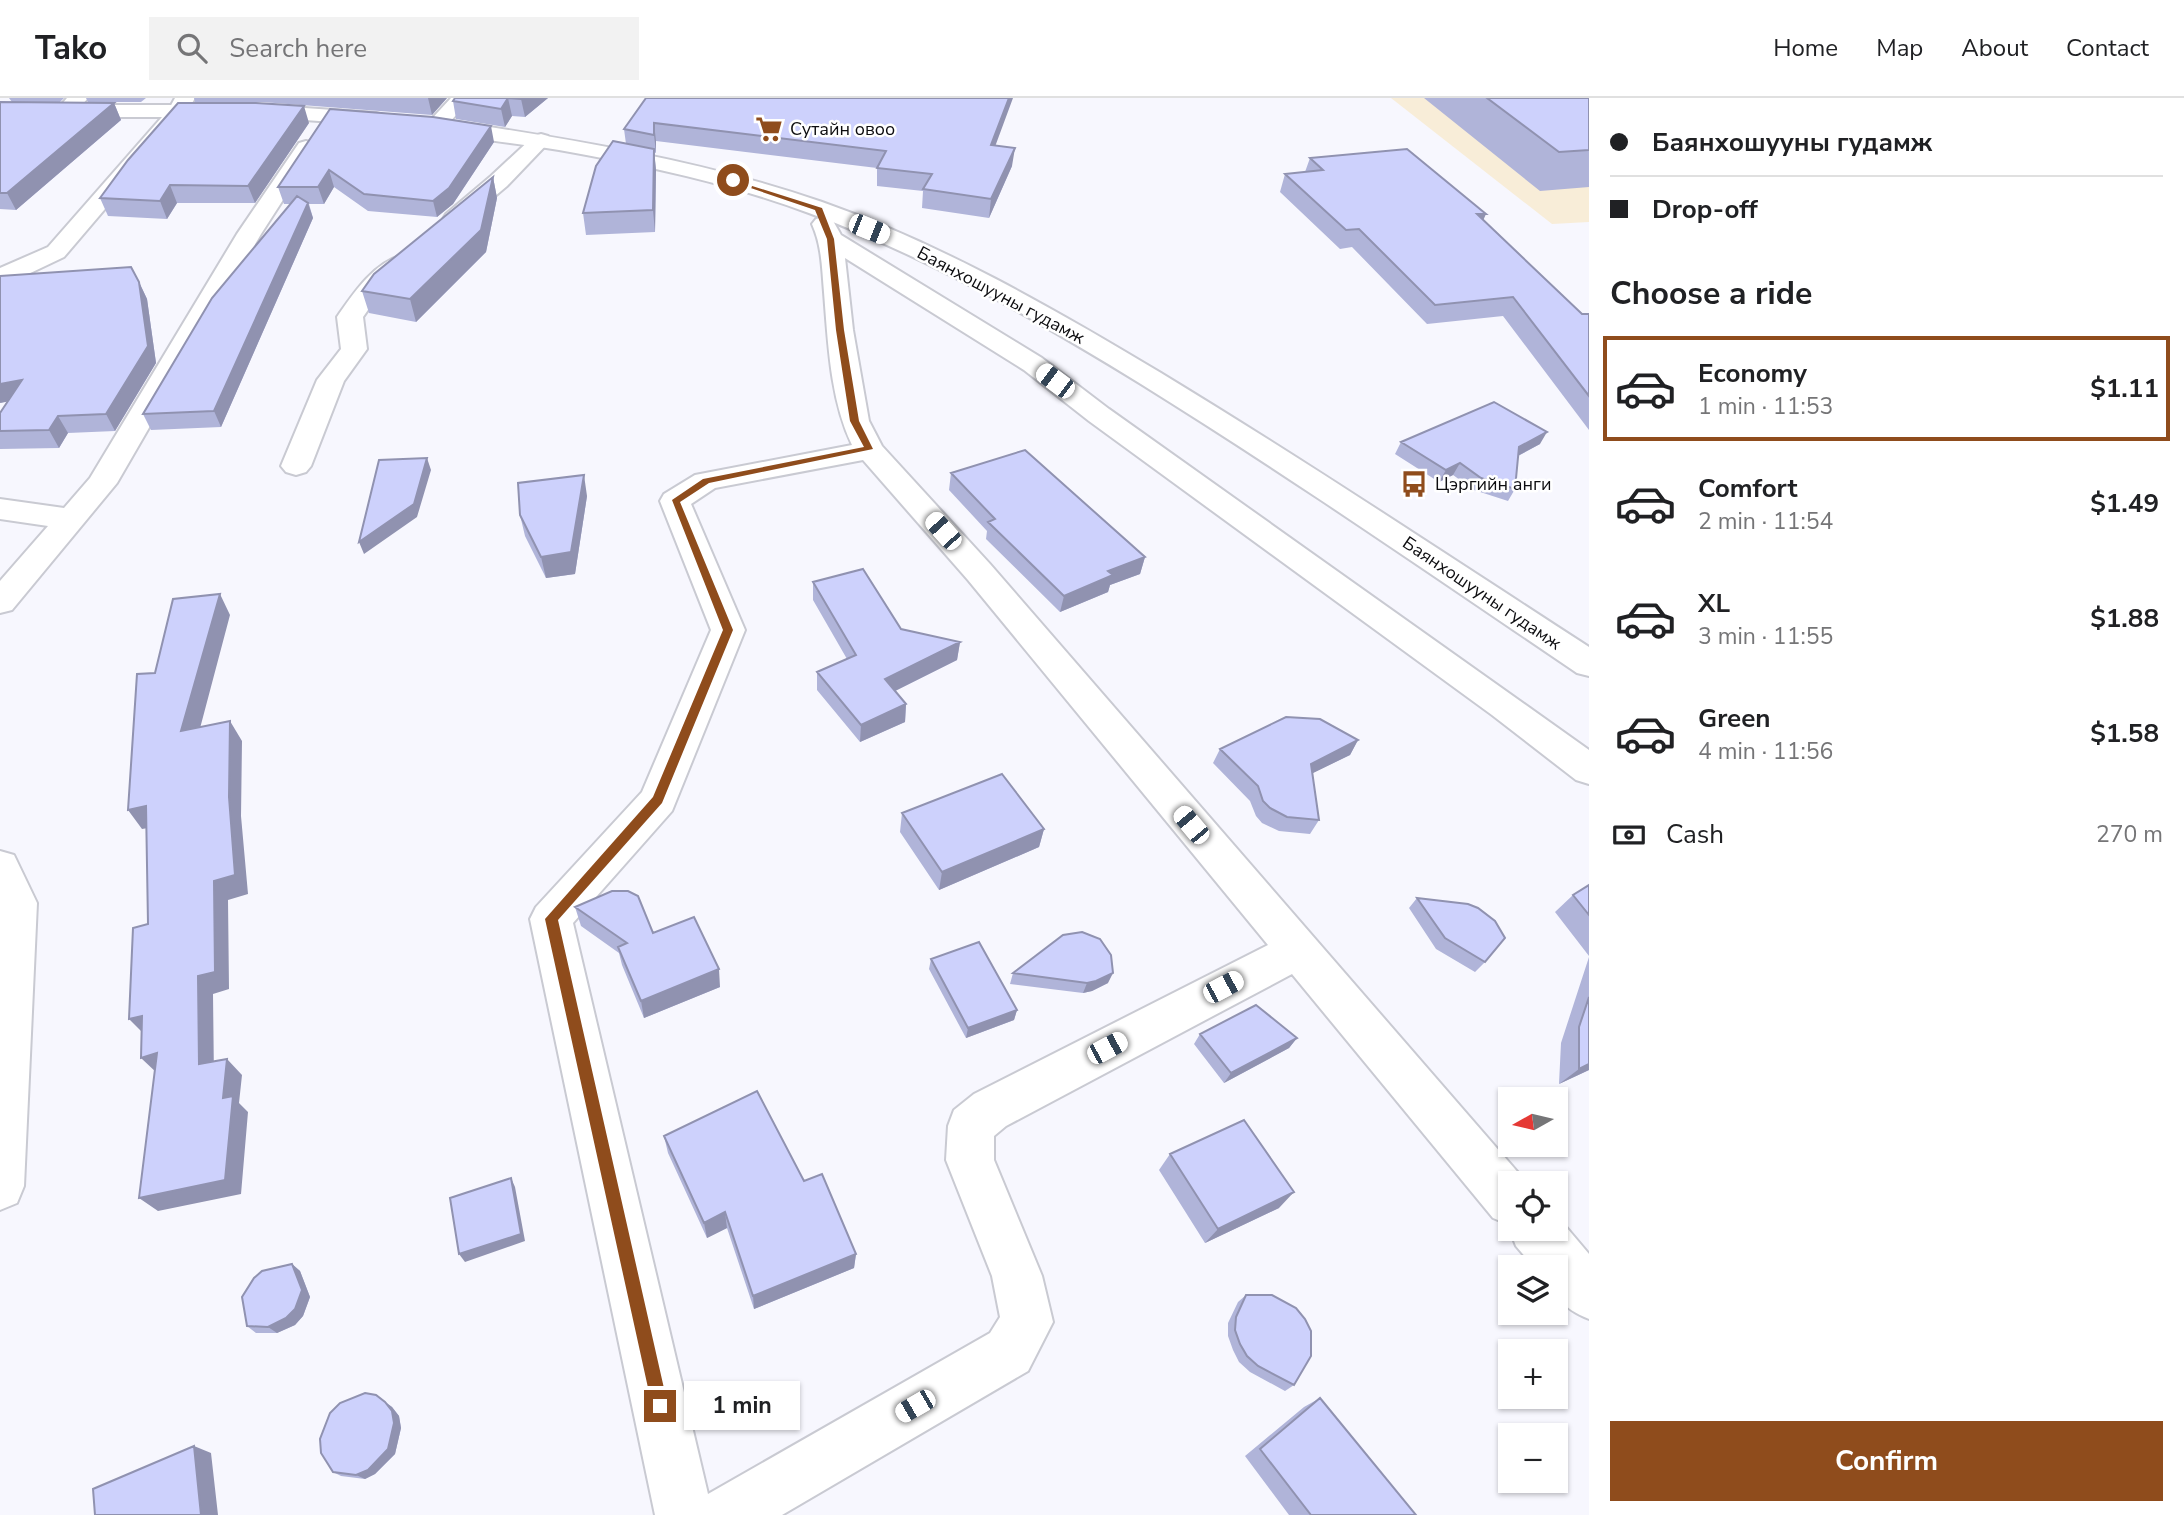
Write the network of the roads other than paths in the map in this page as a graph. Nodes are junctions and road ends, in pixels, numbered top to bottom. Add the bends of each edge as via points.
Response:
1 (462, 98) edge
2 (72, 104) edge
3 (182, 104) edge
4 (0, 111) edge
5 (327, 116) junction
6 (437, 124) junction
7 (541, 141) junction
8 (825, 224) junction
9 (440, 231) edge
10 (420, 248) edge
11 (0, 275) edge
12 (869, 449) junction
13 (296, 466) dead end
14 (0, 509) edge
15 (71, 519) junction
16 (0, 602) edge
17 (1589, 664) edge
18 (1589, 770) edge
19 (0, 867) edge
20 (1297, 951) junction
21 (0, 1186) edge
22 (1498, 1187) edge
23 (1545, 1241) edge
24 (1589, 1293) edge
25 (684, 1515) edge
26 (727, 1515) edge

1 - 6 street
2 - 3 street, Баянхошууны гудамж
2 - 4 street, Баянхошууны гудамж
3 - 5 street, Баянхошууны гудамж
3 - 11 street via 56,252
5 - 6 street, Баянхошууны гудамж
5 - 15 street via 249,234 102,483
6 - 7 street, Баянхошууны гудамж
7 - 8 street, Баянхошууны гудамж via 733,180
7 - 9 street
8 - 12 street via 855,421
8 - 17 street, Баянхошууны гудамж via 920,250 1038,312 1236,429
8 - 18 street via 1033,364
10 - 13 street via 370,289 350,317 354,349 331,380
12 - 20 street via 979,572
12 - 25 street via 706,481 675,502 728,630 658,800 551,919
14 - 15 street
15 - 16 street
19 - 21 street via 16,903
20 - 22 street
20 - 26 street via 989,1110 971,1126 970,1160 1017,1276 1027,1322 1009,1352
23 - 24 street

